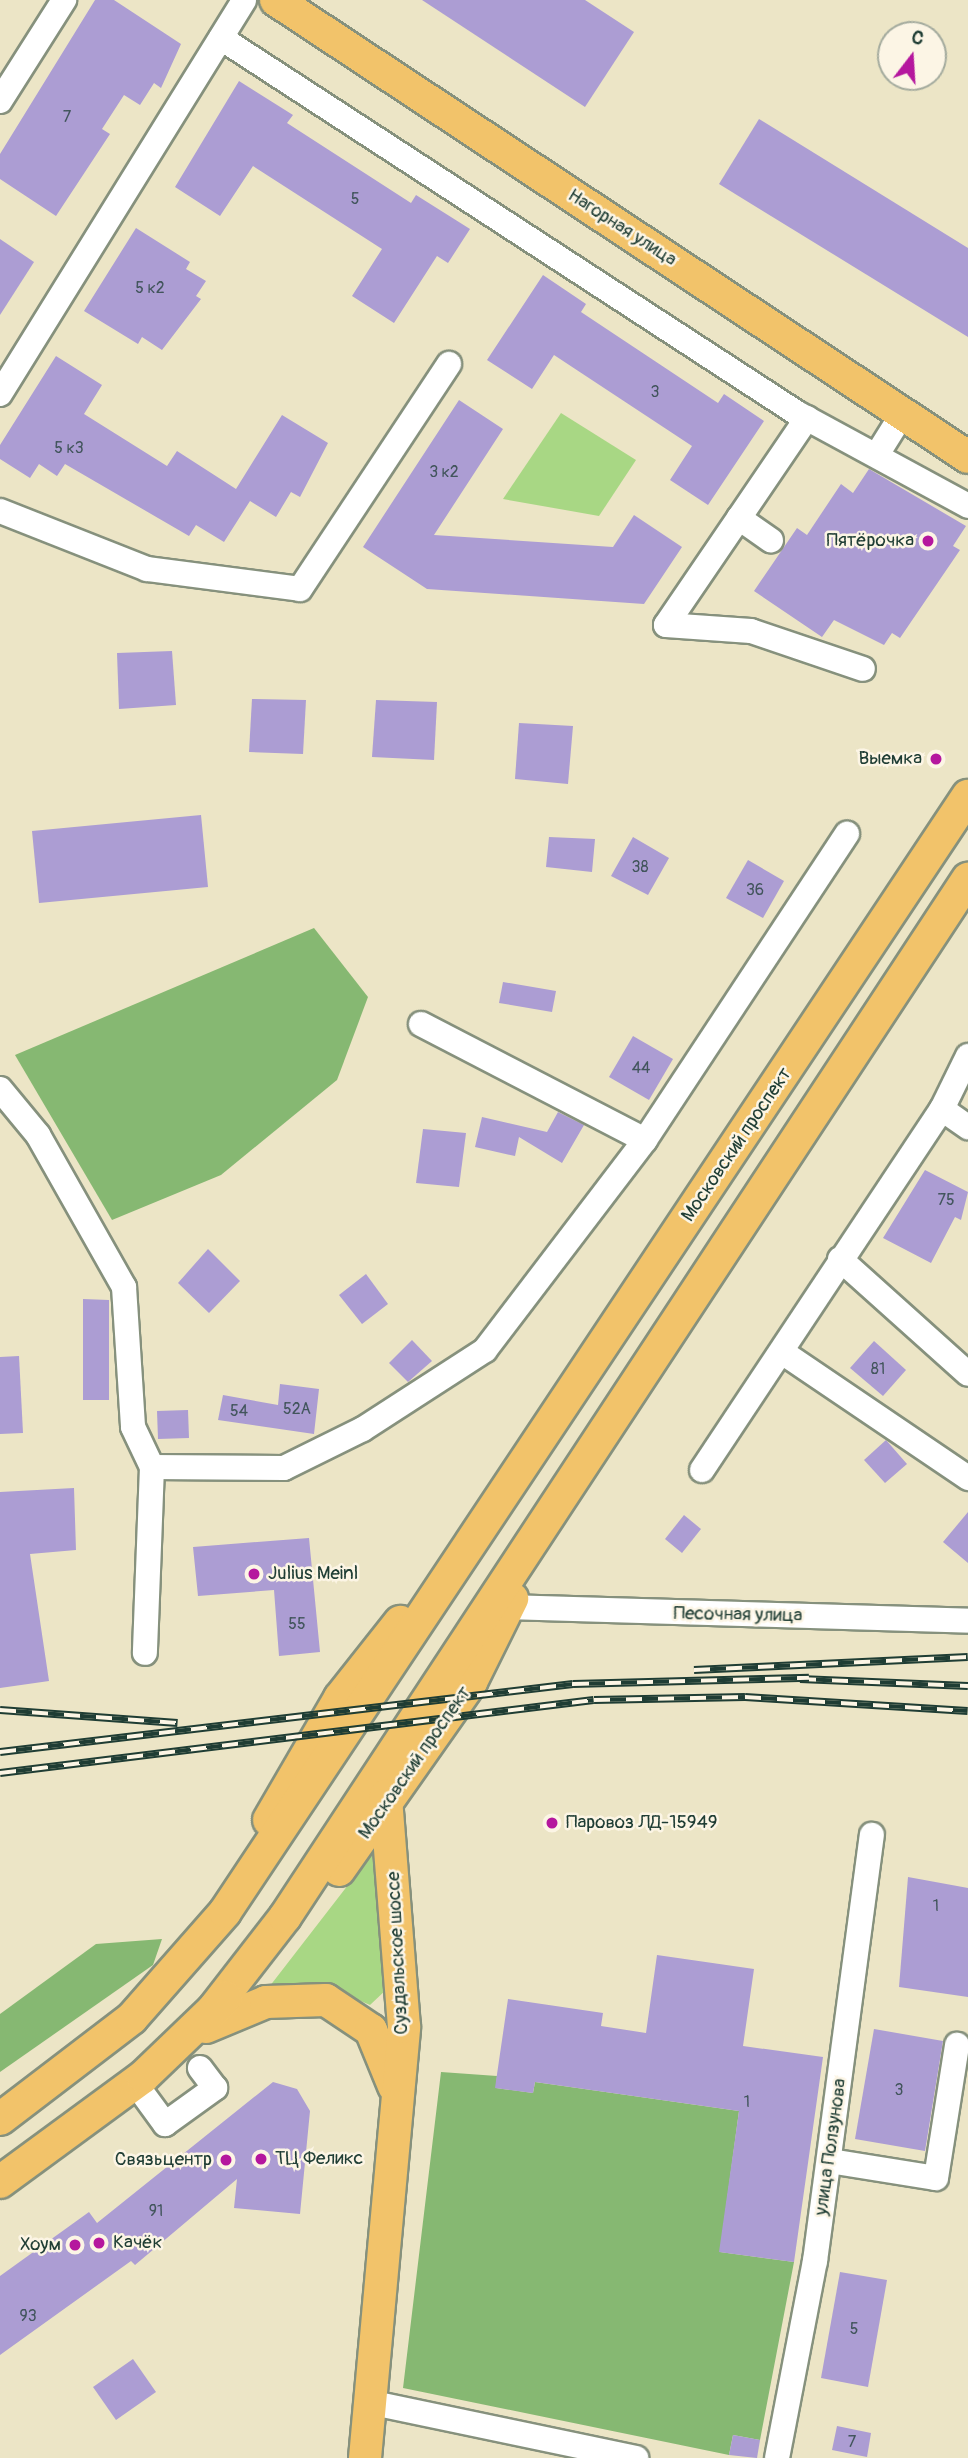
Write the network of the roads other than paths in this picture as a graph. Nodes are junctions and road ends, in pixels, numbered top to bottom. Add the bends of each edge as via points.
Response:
1 (64, 0) edge
2 (244, 0) edge
3 (276, 0) edge
4 (221, 37) junction
5 (0, 101) edge
6 (449, 364) dead end
7 (0, 394) edge
8 (903, 413) junction
9 (807, 418) junction
10 (878, 453) junction
11 (968, 457) edge
12 (968, 506) edge
13 (0, 511) edge
14 (739, 518) junction
15 (772, 540) dead end
16 (863, 669) dead end
17 (968, 796) edge
18 (847, 834) dead end
19 (968, 880) edge
20 (421, 1024) dead end
21 (968, 1056) edge
22 (0, 1089) edge
23 (942, 1109) junction
24 (968, 1127) edge
25 (645, 1140) junction
26 (840, 1259) junction
27 (782, 1352) junction
28 (968, 1374) edge
29 (152, 1467) junction
30 (702, 1470) dead end
31 (968, 1478) edge
32 (570, 1483) junction
33 (509, 1606) junction
34 (968, 1621) edge
35 (145, 1653) dead end
36 (383, 1766) junction
37 (387, 1804) junction
38 (872, 1835) dead end
39 (212, 2011) junction
40 (190, 2035) junction
41 (957, 2045) dead end
42 (200, 2068) dead end
43 (135, 2083) junction
44 (0, 2119) edge
45 (396, 2140) junction
46 (830, 2161) junction
47 (0, 2182) edge
48 (373, 2403) junction
49 (365, 2458) edge
50 (635, 2458) edge
51 (777, 2458) edge

1 - 5 street
2 - 4 street
3 - 8 main road, Нагорная улица
4 - 7 street
4 - 9 street
6 - 13 street via 300,589 148,569
8 - 10 street
8 - 11 main road, Нагорная улица
9 - 10 street
9 - 14 street
10 - 12 street
14 - 15 street
14 - 16 street via 666,625 751,631
17 - 44 main road, Московский проспект via 505,1494 340,1698 191,1956 110,2037
18 - 25 street
19 - 32 main road, Московский проспект
20 - 25 street
21 - 23 street
22 - 29 street via 38,1135 124,1287 133,1427
23 - 24 street
23 - 26 street
25 - 29 street via 485,1350 363,1429 284,1468
26 - 27 street
26 - 28 street
27 - 30 street
27 - 31 street
29 - 35 street
32 - 33 main road, Московский проспект
32 - 36 main road, Московский проспект
33 - 34 street, Песочная улица
33 - 37 main road, Московский проспект via 471,1682
36 - 37 main road, Суздальское шоссе
36 - 39 main road, Московский проспект via 267,1942
37 - 39 main road, Московский проспект via 306,1914
37 - 45 main road, Суздальское шоссе via 404,2004
38 - 46 street, улица Ползунова
39 - 40 main road, Московский проспект
40 - 43 main road, Московский проспект
40 - 45 main road, Суздальское шоссе via 266,2002 300,1997 336,2004 371,2030 388,2059
41 - 46 street via 936,2178
42 - 43 street via 215,2088 165,2124
43 - 47 main road, Московский проспект
45 - 48 main road, Суздальское шоссе
46 - 51 street, улица Ползунова
48 - 49 main road, Суздальское шоссе
48 - 50 street

